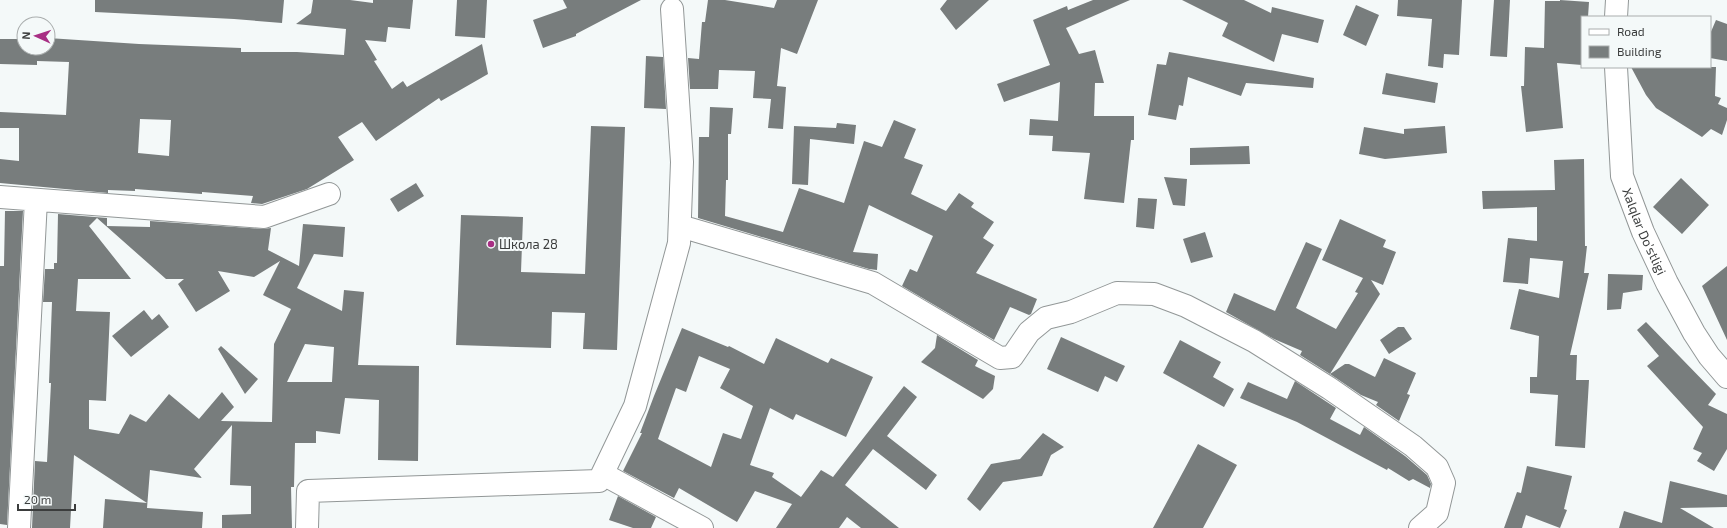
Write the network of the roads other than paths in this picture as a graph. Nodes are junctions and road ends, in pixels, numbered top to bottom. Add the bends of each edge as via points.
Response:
1 (1617, 0) edge
2 (672, 9) dead end
3 (1616, 16) edge
4 (1616, 68) edge
5 (329, 194) dead end
6 (0, 197) edge
7 (36, 200) junction
8 (680, 226) junction
9 (1727, 377) edge
10 (603, 474) junction
11 (19, 528) edge
12 (307, 528) edge
13 (702, 528) edge
14 (1420, 528) edge

1 - 3 street
2 - 8 street via 682,162
4 - 9 street, Xalqlar Do’stligi via 1622,176 1643,232 1667,283 1694,333
5 - 7 street via 264,217
6 - 7 street
7 - 11 street
8 - 10 street via 679,244 635,406
8 - 14 street via 873,283 1000,358 1012,357 1029,332 1046,318 1071,312 1117,294 1154,294 1186,306 1254,340 1329,388 1413,446 1437,467 1444,483 1437,513
10 - 12 street via 599,481 308,491
10 - 13 street

